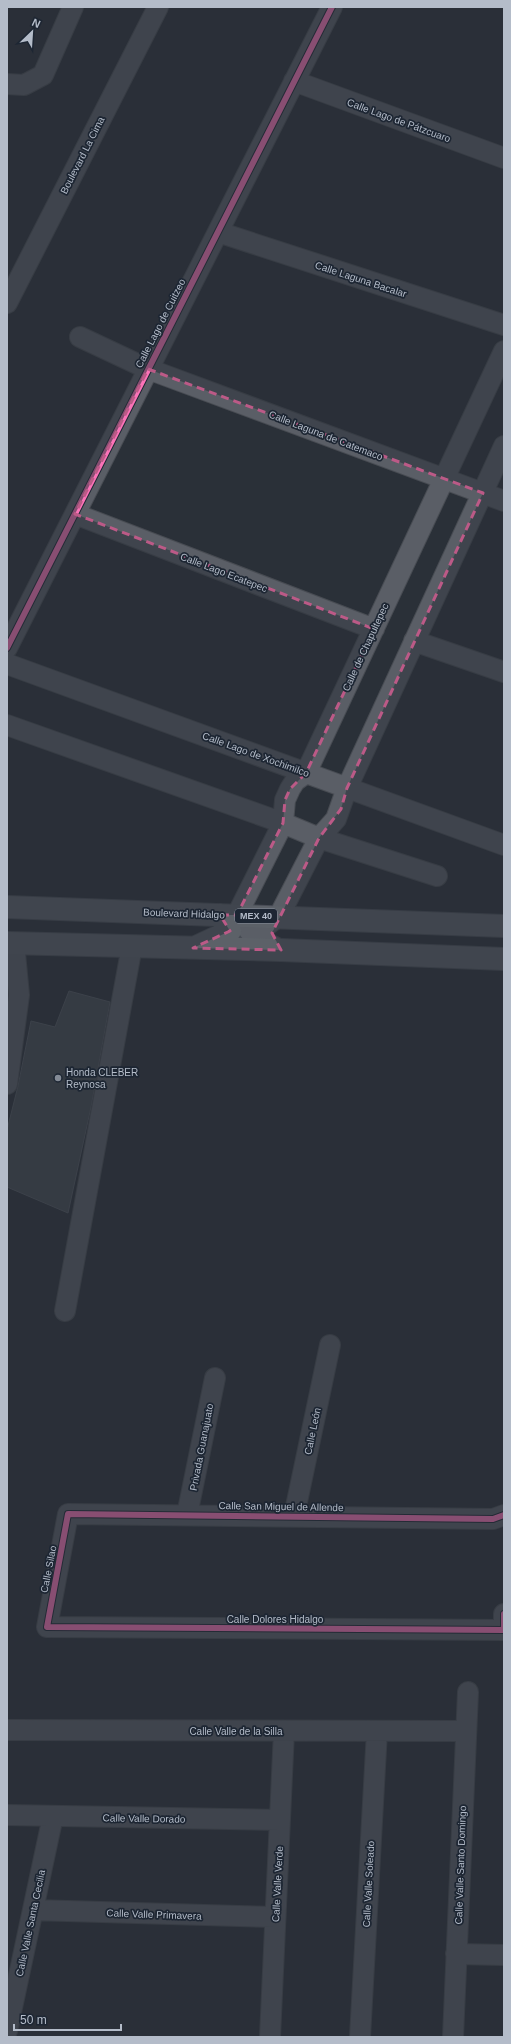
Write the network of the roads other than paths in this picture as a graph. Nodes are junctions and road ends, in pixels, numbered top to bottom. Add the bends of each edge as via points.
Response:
1 (73, 7) edge
2 (158, 7) edge
3 (332, 7) edge
4 (294, 81) junction
5 (7, 84) edge
6 (504, 158) edge
7 (218, 232) junction
8 (7, 303) edge
9 (504, 325) edge
10 (80, 337) dead end
11 (504, 351) edge
12 (148, 369) junction
13 (504, 446) edge
14 (444, 480) junction
15 (483, 493) junction
16 (504, 501) edge
17 (75, 514) junction
18 (374, 629) junction
19 (414, 641) junction
20 (7, 648) edge
21 (7, 664) edge
22 (504, 672) edge
23 (7, 725) edge
24 (306, 773) junction
25 (347, 788) junction
26 (283, 823) junction
27 (319, 838) junction
28 (504, 845) edge
29 (437, 876) dead end
30 (7, 907) edge
31 (228, 915) junction
32 (279, 916) junction
33 (504, 926) edge
34 (254, 937) junction
35 (10, 943) edge
36 (132, 946) junction
37 (193, 948) junction
38 (281, 950) junction
39 (504, 959) edge
40 (7, 1084) edge
41 (65, 1311) dead end
42 (330, 1345) dead end
43 (215, 1378) dead end
44 (68, 1514) joint
45 (187, 1515) junction
46 (294, 1516) junction
47 (500, 1520) edge
48 (504, 1614) edge
49 (47, 1628) joint
50 (504, 1630) edge
51 (468, 1692) dead end
52 (7, 1730) edge
53 (284, 1731) junction
54 (377, 1731) junction
55 (466, 1731) junction
56 (7, 1815) edge
57 (53, 1816) junction
58 (280, 1820) junction
59 (33, 1910) junction
60 (275, 1917) junction
61 (456, 1954) junction
62 (504, 1955) edge
63 (7, 2031) edge
64 (270, 2037) edge
65 (360, 2037) edge
66 (453, 2037) edge

1 - 5 street via 43,75 24,85
2 - 8 street, Boulevard La Cima
3 - 4 street, Calle Lago de Cuitzeo
4 - 6 street, Calle Lago de Pátzcuaro
4 - 7 street, Calle Lago de Cuitzeo
7 - 9 street, Calle Laguna Bacalar
7 - 12 street, Calle Lago de Cuitzeo
10 - 12 street, Calle Laguna de Catemaco
11 - 14 street, Calle de Chapultepec
12 - 14 street, Calle Laguna de Catemaco
12 - 17 street, Calle Lago de Cuitzeo
13 - 15 street
14 - 15 street, Calle Laguna de Catemaco
14 - 18 street, Calle de Chapultepec
15 - 16 street, Calle Laguna de Catemaco
15 - 19 street
17 - 18 street, Calle Lago Ecatepec
17 - 20 street, Calle Lago de Cuitzeo
18 - 24 street, Calle de Chapultepec
19 - 22 street
19 - 25 street
21 - 24 street, Calle Lago de Xochimilco
23 - 26 street
24 - 25 street, Calle Lago de Xochimilco
24 - 26 street, Calle de Chapultepec via 295,781 290,789 285,800
25 - 27 street via 336,819
25 - 28 street, Calle Lago de Xochimilco
26 - 27 street
26 - 31 street, Calle de Chapultepec
27 - 29 street
27 - 32 street
30 - 31 main road, Boulevard Hidalgo / MEX 40
31 - 32 main road, Boulevard Hidalgo / MEX 40
31 - 34 street
31 - 37 main road via 230,931
32 - 33 main road, Boulevard Hidalgo / MEX 40
32 - 34 street
32 - 38 main road via 272,933
34 - 37 street
34 - 38 street
35 - 36 main road
35 - 40 street via 19,995
36 - 37 main road
36 - 41 street
37 - 38 main road
38 - 39 main road
42 - 46 street, Calle León
43 - 45 street, Privada Guanajuato
44 - 45 street, Calle San Miguel de Allende
44 - 49 street, Calle Silao
45 - 46 street, Calle San Miguel de Allende
46 - 47 street, Calle San Miguel de Allende
48 - 50 street
49 - 50 street, Calle Dolores Hidalgo
51 - 55 street, Calle Valle Santo Domingo
52 - 53 street, Calle Valle de la Silla
53 - 54 street, Calle Valle de la Silla
53 - 58 street, Calle Valle Verde
54 - 55 street, Calle Valle de la Silla
54 - 65 street, Calle Valle Soleado
55 - 61 street, Calle Valle Santo Domingo
56 - 57 street, Calle Valle Dorado
57 - 58 street, Calle Valle Dorado
57 - 59 street, Calle Valle Santa Cecilia
58 - 60 street, Calle Valle Verde
59 - 60 street, Calle Valle Primavera
59 - 63 street, Calle Valle Santa Cecilia
60 - 64 street, Calle Valle Verde
61 - 62 street
61 - 66 street, Calle Valle Santo Domingo

